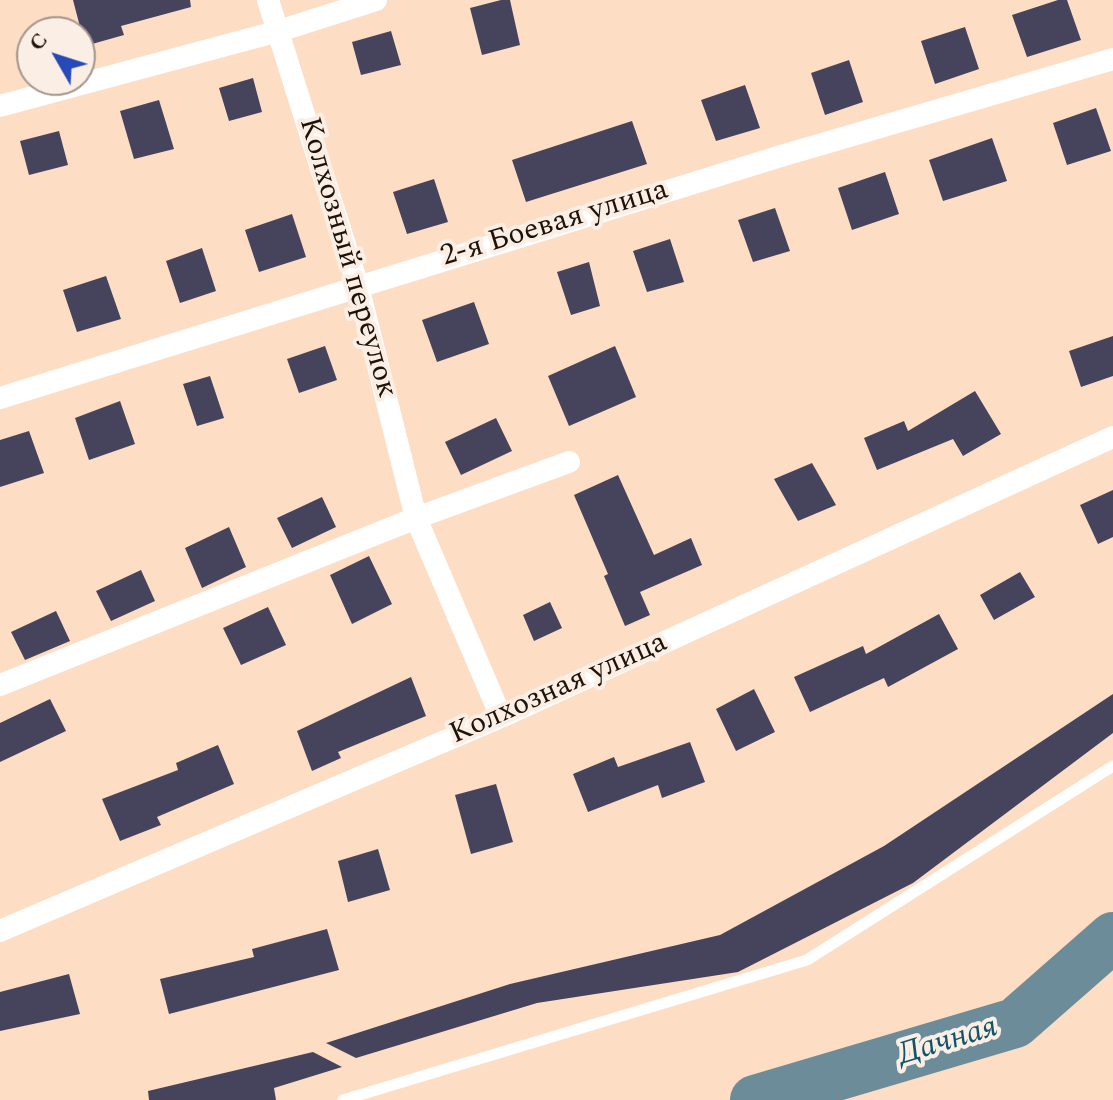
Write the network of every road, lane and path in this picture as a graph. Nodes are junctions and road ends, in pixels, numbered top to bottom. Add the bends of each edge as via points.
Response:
1 (268, 0) edge
2 (376, 0) edge
3 (279, 31) junction
4 (1113, 59) edge
5 (0, 106) edge
6 (358, 286) junction
7 (0, 398) edge
8 (1113, 437) edge
9 (569, 462) dead end
10 (416, 518) junction
11 (0, 685) edge
12 (501, 717) junction
13 (1113, 766) edge
14 (0, 931) edge
15 (343, 1100) edge

1 - 3 street, Колхозный переулок
2 - 3 street
3 - 5 street
3 - 6 street, Колхозный переулок
4 - 6 street, 2-я Боевая улица
6 - 7 street, 2-я Боевая улица
6 - 10 street, Колхозный переулок
8 - 12 street, Колхозная улица
9 - 10 street
10 - 11 street
10 - 12 street, Колхозный переулок
12 - 14 street, Колхозная улица
13 - 15 lane via 807,960

